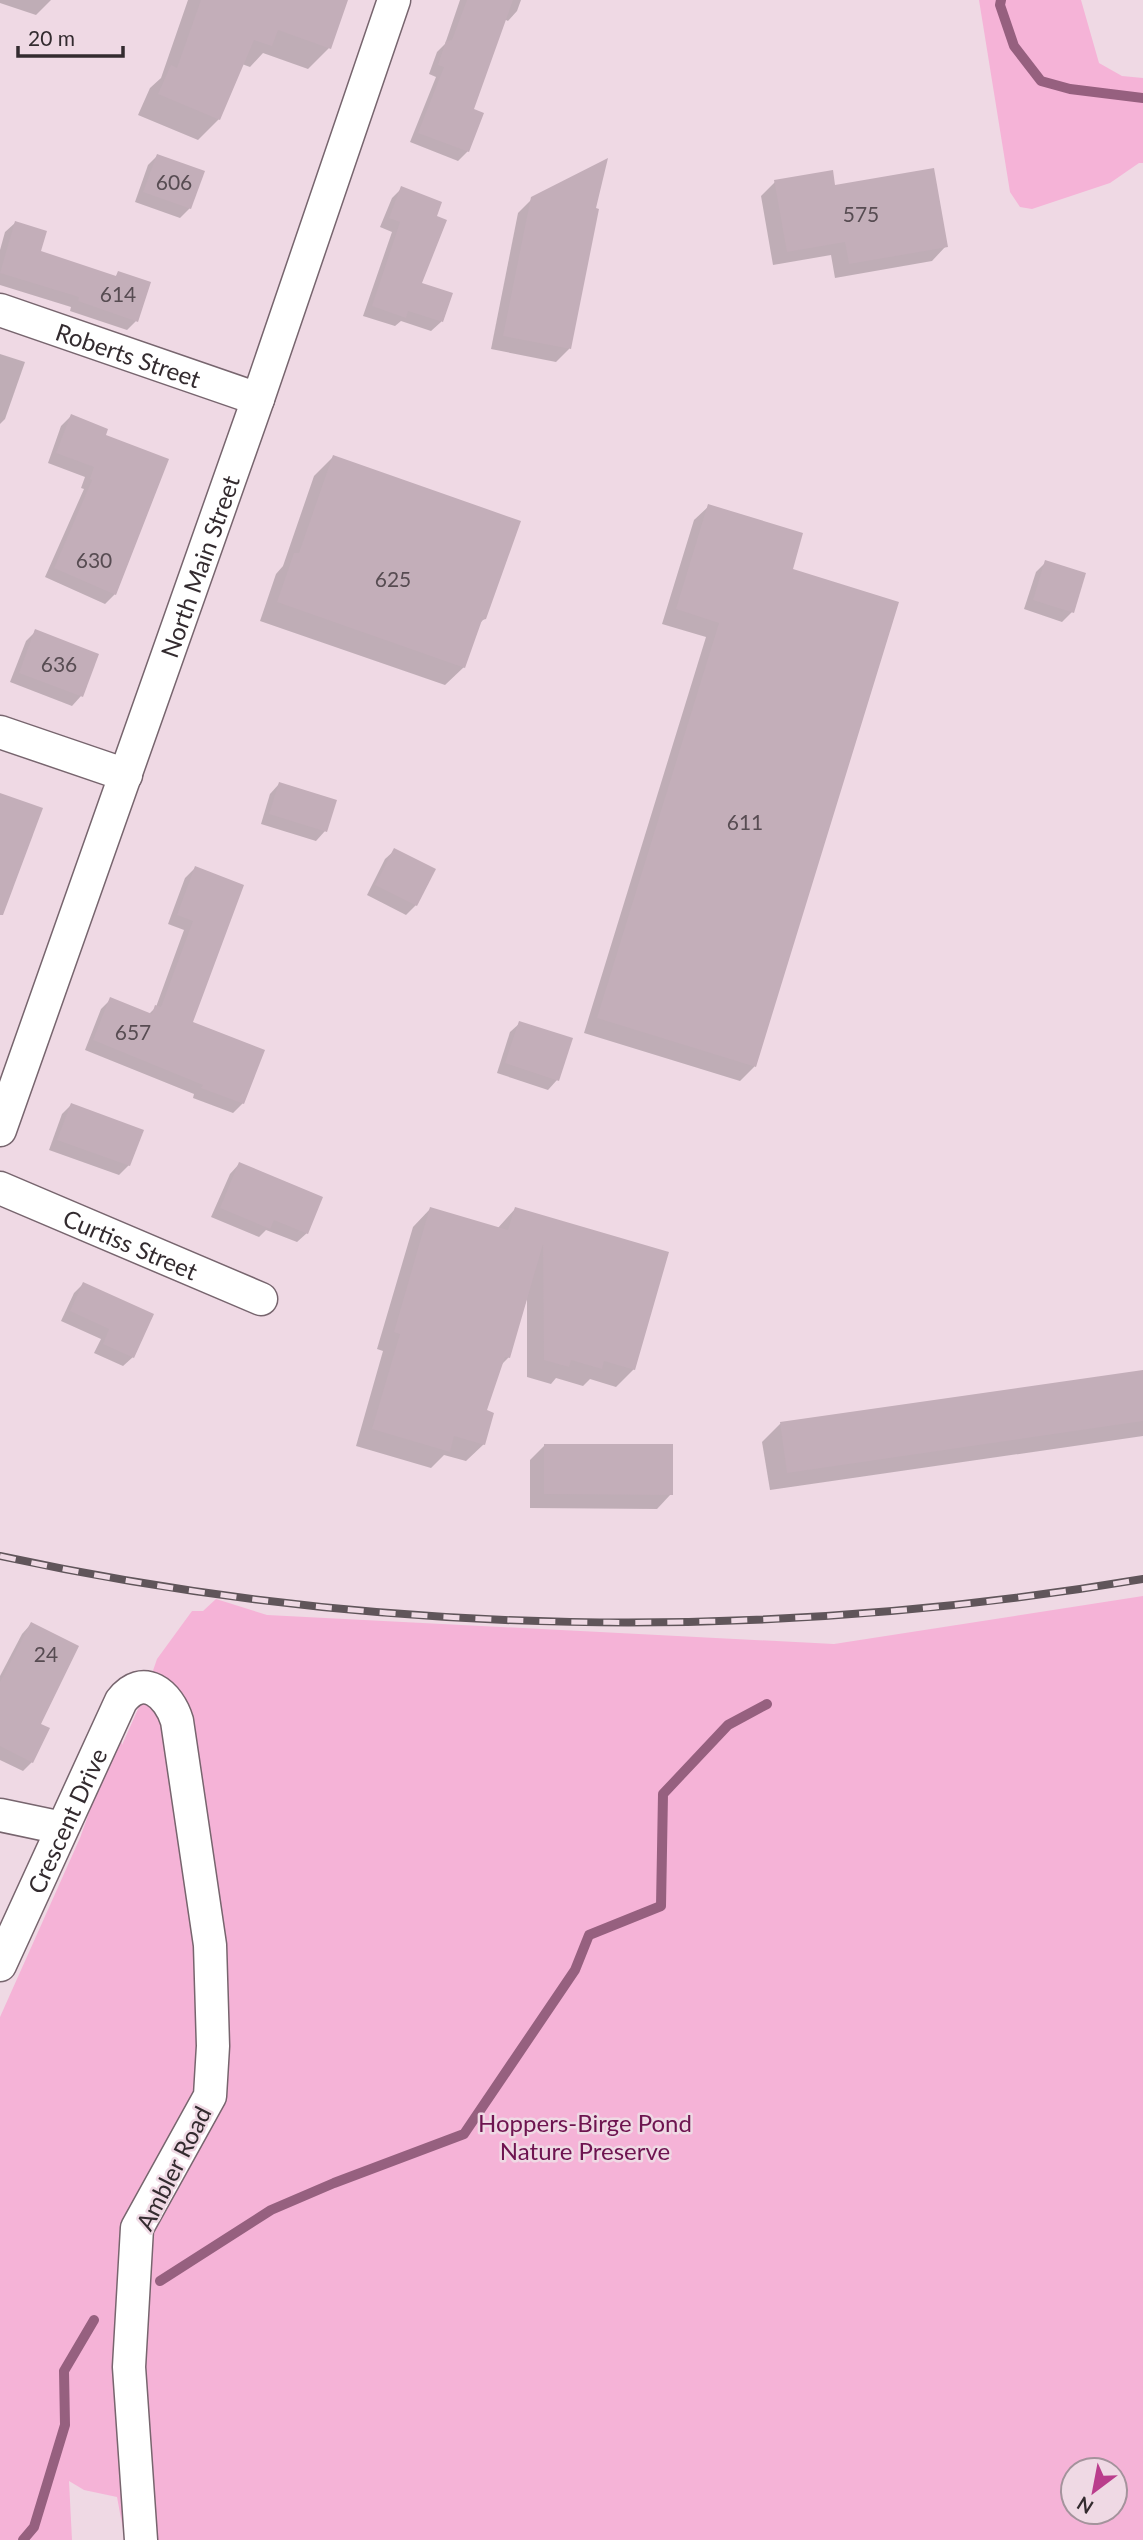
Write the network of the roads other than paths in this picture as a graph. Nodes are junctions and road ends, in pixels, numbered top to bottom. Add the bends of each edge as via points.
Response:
1 (394, 0) edge
2 (0, 310) edge
3 (258, 399) junction
4 (0, 732) edge
5 (126, 775) junction
6 (0, 1130) edge
7 (0, 1188) edge
8 (261, 1300) dead end
9 (145, 1688) joint
10 (0, 1815) edge
11 (62, 1828) junction
12 (0, 1965) edge
13 (141, 2540) edge

1 - 3 street, North Main Street
2 - 3 street, Roberts Street
3 - 5 street, North Main Street
4 - 5 street
5 - 6 street, North Main Street
7 - 8 street, Curtiss Street
9 - 11 street, Crescent Drive via 131,1690 121,1701
9 - 13 street, Ambler Road via 164,1695 177,1721 210,1945 213,2046 210,2096 137,2228 129,2367
10 - 11 street
11 - 12 street, Crescent Drive

